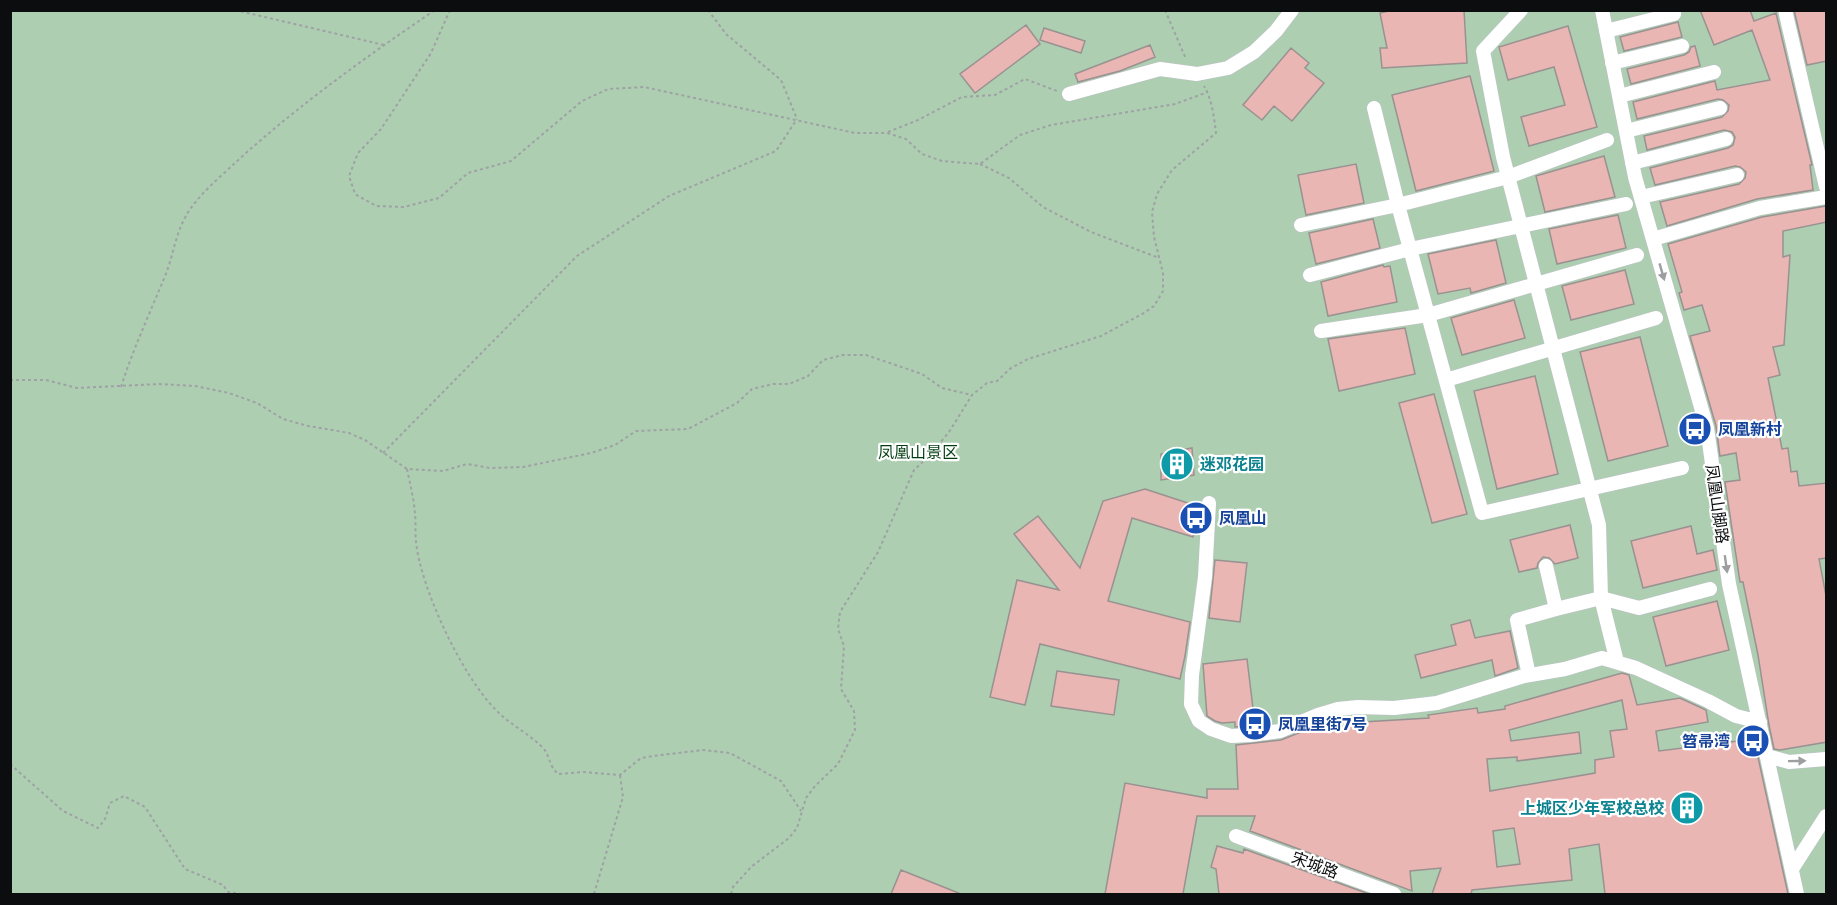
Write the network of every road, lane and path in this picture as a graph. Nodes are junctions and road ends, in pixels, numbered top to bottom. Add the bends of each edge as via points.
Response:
1 (235, 10) edge
2 (435, 10) edge
3 (450, 10) edge
4 (708, 10) edge
5 (1165, 10) edge
6 (1292, 10) edge
7 (1521, 10) edge
8 (1602, 10) edge
9 (1785, 10) edge
10 (1674, 14) dead end
11 (1606, 31) junction
12 (384, 45) junction
13 (1682, 46) dead end
14 (1612, 63) junction
15 (1714, 72) dead end
16 (1197, 74) junction
17 (1208, 92) junction
18 (1069, 94) joint
19 (1619, 96) junction
20 (1374, 108) dead end
21 (1720, 108) dead end
22 (797, 119) junction
23 (1626, 131) junction
24 (887, 133) junction
25 (1726, 139) dead end
26 (1607, 140) dead end
27 (1632, 163) junction
28 (980, 164) junction
29 (1737, 175) dead end
30 (1508, 177) junction
31 (1827, 187) edge
32 (1641, 197) junction
33 (1827, 197) edge
34 (1626, 204) dead end
35 (1398, 205) junction
36 (1301, 225) dead end
37 (1521, 225) junction
38 (1653, 239) junction
39 (1410, 249) junction
40 (1637, 255) dead end
41 (1159, 258) junction
42 (1311, 275) dead end
43 (1536, 283) junction
44 (1428, 315) junction
45 (1656, 318) dead end
46 (1321, 331) dead end
47 (1553, 349) junction
48 (10, 380) edge
49 (1446, 380) junction
50 (121, 387) junction
51 (972, 395) junction
52 (383, 453) junction
53 (1682, 468) dead end
54 (407, 469) junction
55 (1590, 490) junction
56 (1209, 503) dead end
57 (1546, 566) dead end
58 (1710, 589) dead end
59 (1601, 598) junction
60 (1556, 609) junction
61 (1617, 662) junction
62 (1529, 675) junction
63 (1760, 722) junction
64 (1767, 756) junction
65 (1827, 759) edge
66 (10, 764) edge
67 (620, 775) junction
68 (801, 811) junction
69 (1827, 816) edge
70 (1236, 836) dead end
71 (1792, 869) junction
72 (240, 894) edge
73 (594, 894) edge
74 (731, 894) edge
75 (1394, 894) edge
76 (1797, 894) edge

1 - 12 path
2 - 12 path
3 - 22 path via 431,52 381,129 358,153 349,177 355,194 376,206 404,207 440,198 468,172 512,160 582,101 608,89 644,87
4 - 22 path via 726,34 781,80
5 - 16 path
6 - 16 street via 1254,52 1228,68
7 - 30 street via 1483,51
8 - 11 street, 凤凰山脚路
9 - 31 street
10 - 11 street
11 - 14 street, 凤凰山脚路
12 - 50 path via 272,129 215,181 186,214
13 - 14 street
14 - 19 street, 凤凰山脚路
15 - 19 street
16 - 17 path
16 - 18 street via 1160,69
17 - 28 path via 1175,104 1051,125 1020,135
17 - 41 path via 1216,133 1172,170 1157,194 1152,212
18 - 24 path via 1025,79 995,95 962,97
19 - 23 street, 凤凰山脚路
20 - 35 street
21 - 23 street
22 - 24 path via 855,133
22 - 52 path via 776,151 669,196 577,256
23 - 27 street, 凤凰山脚路
24 - 28 path via 906,139 922,154
25 - 27 street
26 - 30 street
27 - 32 street, 凤凰山脚路
28 - 41 path via 1009,178 1042,207 1091,232
29 - 32 street
30 - 35 street
30 - 37 street
32 - 38 street, 凤凰山脚路
33 - 38 street via 1760,208
34 - 37 street
35 - 36 street
35 - 39 street
37 - 39 street
37 - 43 street
38 -> 63 street, 凤凰山脚路 via 1707,428 1729,584
39 - 42 street
39 - 44 street
40 - 43 street
41 - 51 path via 1163,291 1154,306 1101,336 1028,358
43 - 44 street
43 - 47 street
44 - 46 street
44 - 49 street
45 - 47 street
47 - 49 street
47 - 55 street
48 - 50 path
49 - 55 street via 1482,513
50 - 52 path via 195,386 229,393 257,403 283,419 349,433
51 - 54 path via 942,388 922,374 866,355 843,355 823,360 808,376 789,384 752,389 737,403 688,429 636,431 615,445 591,453 523,467 467,464 443,471
51 - 68 path via 949,432 914,470 878,552 840,612 838,629 844,646 841,689 854,711 855,730 838,764 815,786
52 - 54 path
53 - 55 street
54 - 67 path via 420,564 433,603 475,685 496,710 545,749 551,768 558,774
55 - 59 street via 1599,525
56 - 62 street via 1191,704 1199,721 1211,729 1231,736 1280,731 1338,709 1437,703
57 - 60 street
58 - 59 street via 1639,608
59 - 60 street
59 - 61 street
60 - 62 street via 1517,620
61 - 62 street via 1602,658
61 - 63 street via 1736,716
63 - 64 street, 凤凰山脚路
64 -> 65 street via 1789,762
64 - 71 street, 凤凰山脚路
66 - 72 path via 63,811 98,828 110,803 124,796 145,807 185,869 223,885 228,892
67 - 68 path via 641,758 703,750 730,753 781,781
67 - 73 path via 623,797
68 - 74 path via 797,828 789,838 751,867
69 - 71 street
70 - 75 street, 宋城路
71 - 76 street, 凤凰山脚路

